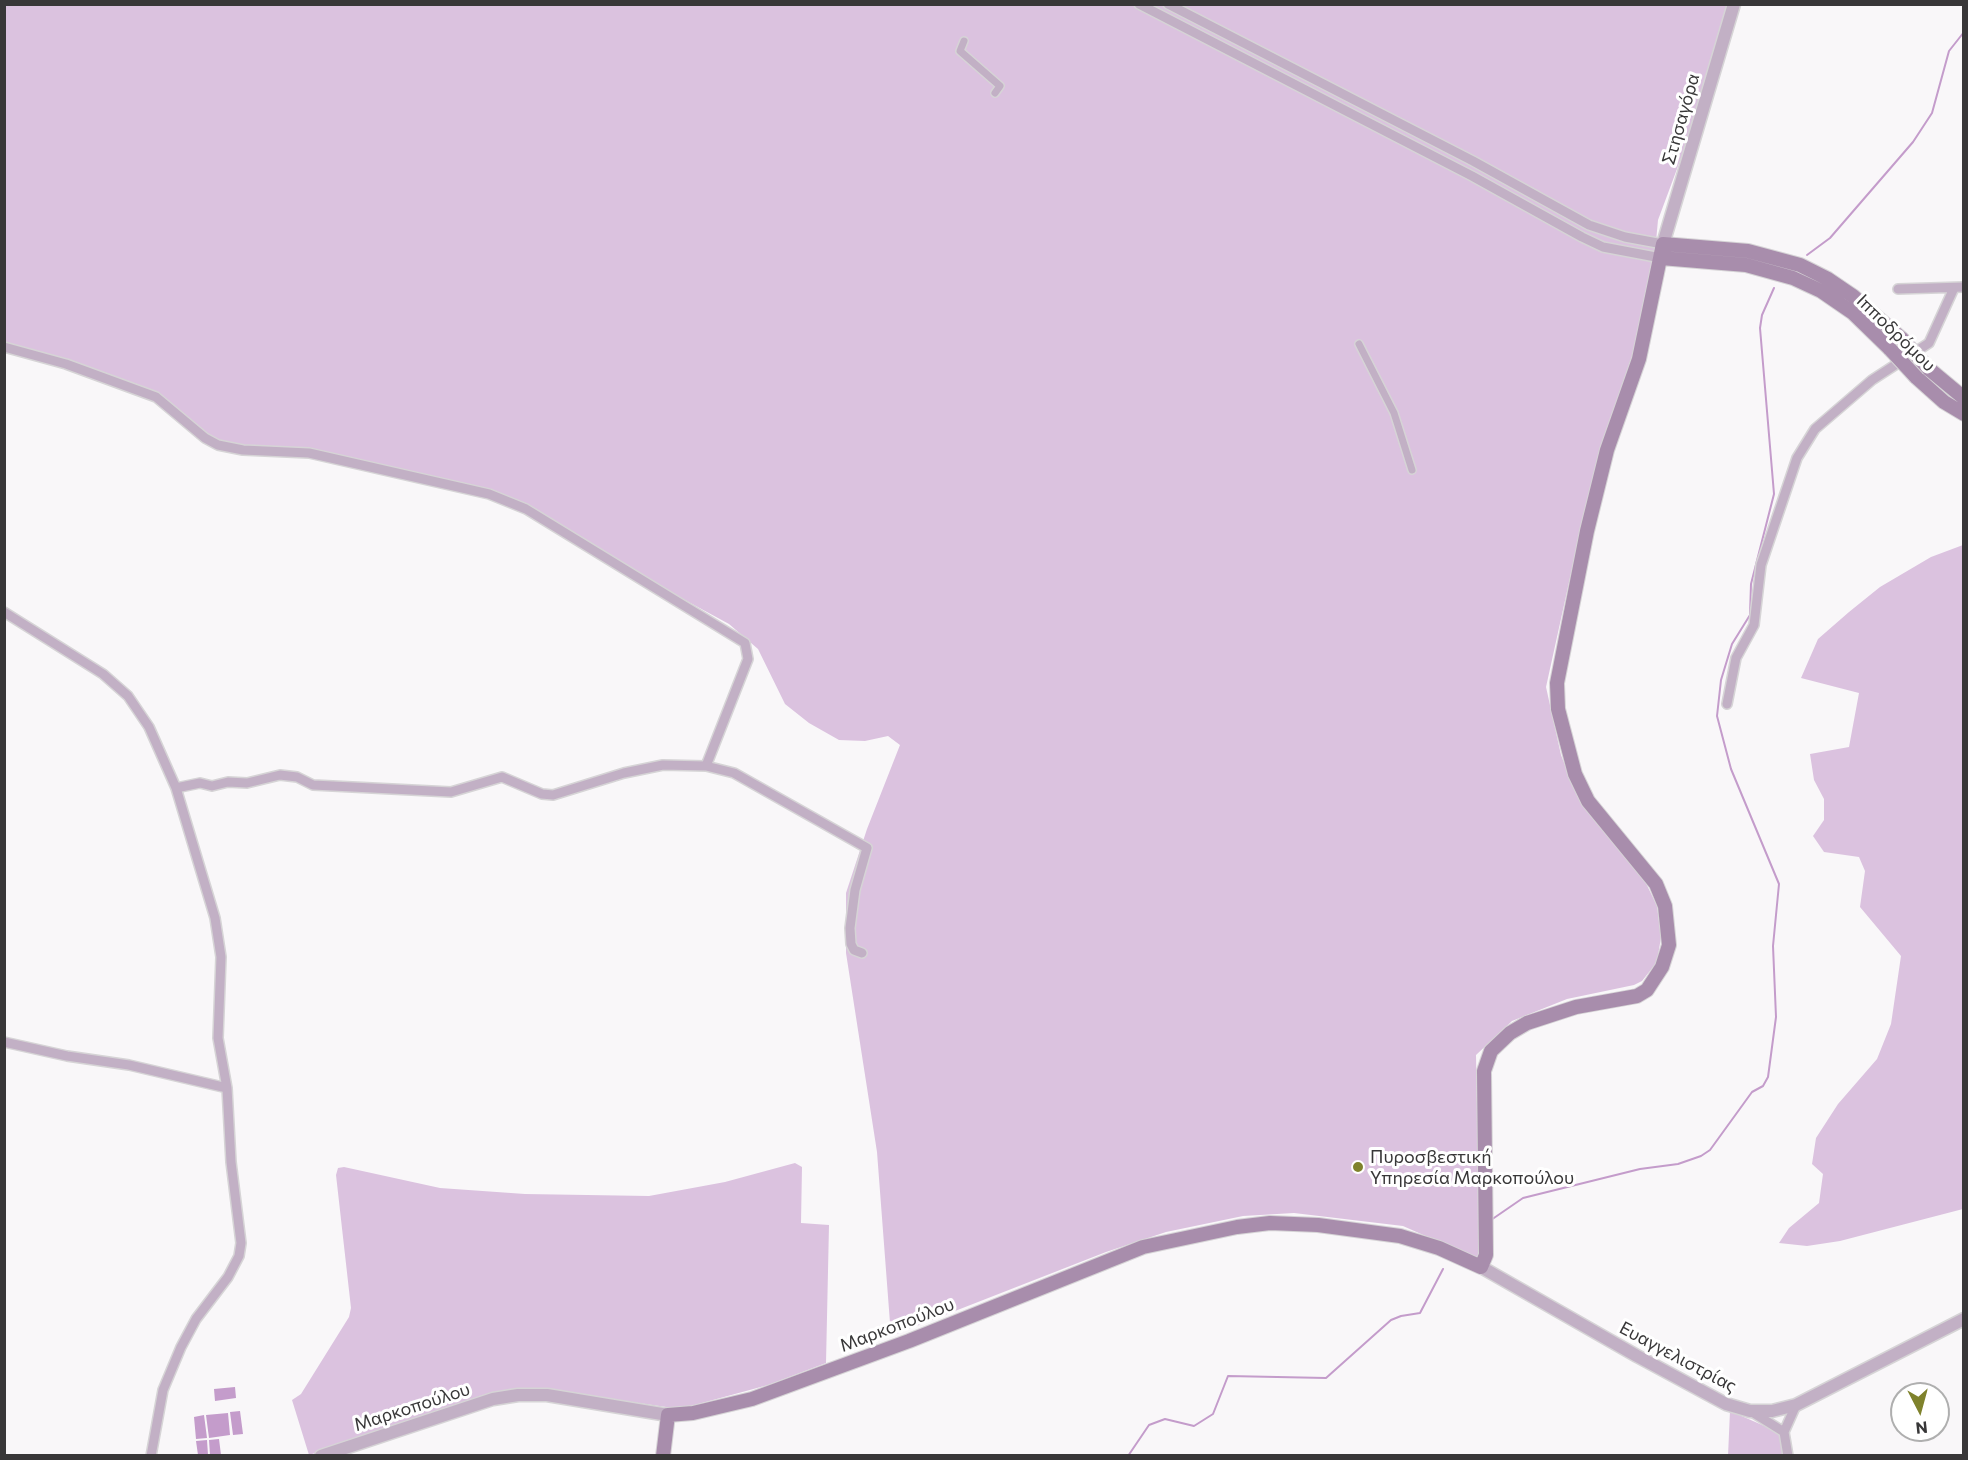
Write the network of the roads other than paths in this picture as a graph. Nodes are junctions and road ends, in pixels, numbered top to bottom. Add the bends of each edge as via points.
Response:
1 (1139, 4) edge
2 (1168, 4) edge
3 (1734, 4) edge
4 (964, 41) dead end
5 (995, 93) dead end
6 (1408, 129) junction
7 (1401, 141) junction
8 (1662, 251) junction
9 (1959, 287) edge
10 (1898, 289) dead end
11 (1359, 344) dead end
12 (4, 346) edge
13 (1964, 398) edge
14 (1964, 414) edge
15 (1412, 470) dead end
16 (4, 612) edge
17 (1727, 704) dead end
18 (705, 766) junction
19 (176, 788) junction
20 (861, 953) dead end
21 (4, 1042) edge
22 (227, 1088) junction
23 (1481, 1267) junction
24 (1964, 1319) edge
25 (1796, 1404) junction
26 (1750, 1411) junction
27 (668, 1415) junction
28 (1784, 1432) junction
29 (151, 1455) edge
30 (321, 1455) edge
31 (663, 1455) edge
32 (1788, 1455) edge

1 - 7 street
2 - 6 street
3 - 8 street, Στησαγόρα
4 - 5 street via 960,51 1000,86
6 - 7 street
6 - 8 street via 1473,160 1589,225
7 - 8 street via 1602,247
8 - 13 main road, Ιπποδρόμου, bridge via 1748,251 1800,265 1858,300
8 - 14 main road, Ιπποδρόμου, bridge via 1746,265 1793,278 1821,291 1853,313 1916,377
8 - 23 main road via 1639,359 1604,461 1557,683 1558,709 1575,774 1588,801 1656,884 1665,906 1669,945 1662,968 1647,990 1637,996 1576,1007 1527,1023 1491,1051 1484,1071 1486,1255
9 - 10 street
9 - 17 street via 1929,343 1872,380 1815,429 1797,458 1761,565 1754,625 1736,658
11 - 15 street via 1394,413
12 - 18 street via 156,397 218,445 309,453 489,494 526,508 745,644 748,659
16 - 19 street via 103,674 128,696 149,727
18 - 19 street via 663,765 553,795 502,777 451,792 313,784 280,775 247,783 189,784
18 - 20 street via 754,783 867,848 855,890 850,928 851,944
19 - 22 street via 215,918 221,957 218,1038
21 - 22 street
22 - 29 street via 239,1257 181,1347 164,1390
23 - 26 street, Ευαγγελιστρίας via 1726,1404
23 - 27 main road, Μαρκοπούλου via 1440,1248 1400,1236 1318,1225 1270,1223 1237,1227 1143,1247 752,1399
24 - 25 street, Ευαγγελιστρίας
25 - 26 street, Ευαγγελιστρίας via 1772,1411
25 - 28 street
26 - 28 street
27 - 30 street, Μαρκοπούλου via 547,1395 518,1395 493,1399
27 - 31 main road
28 - 32 street

